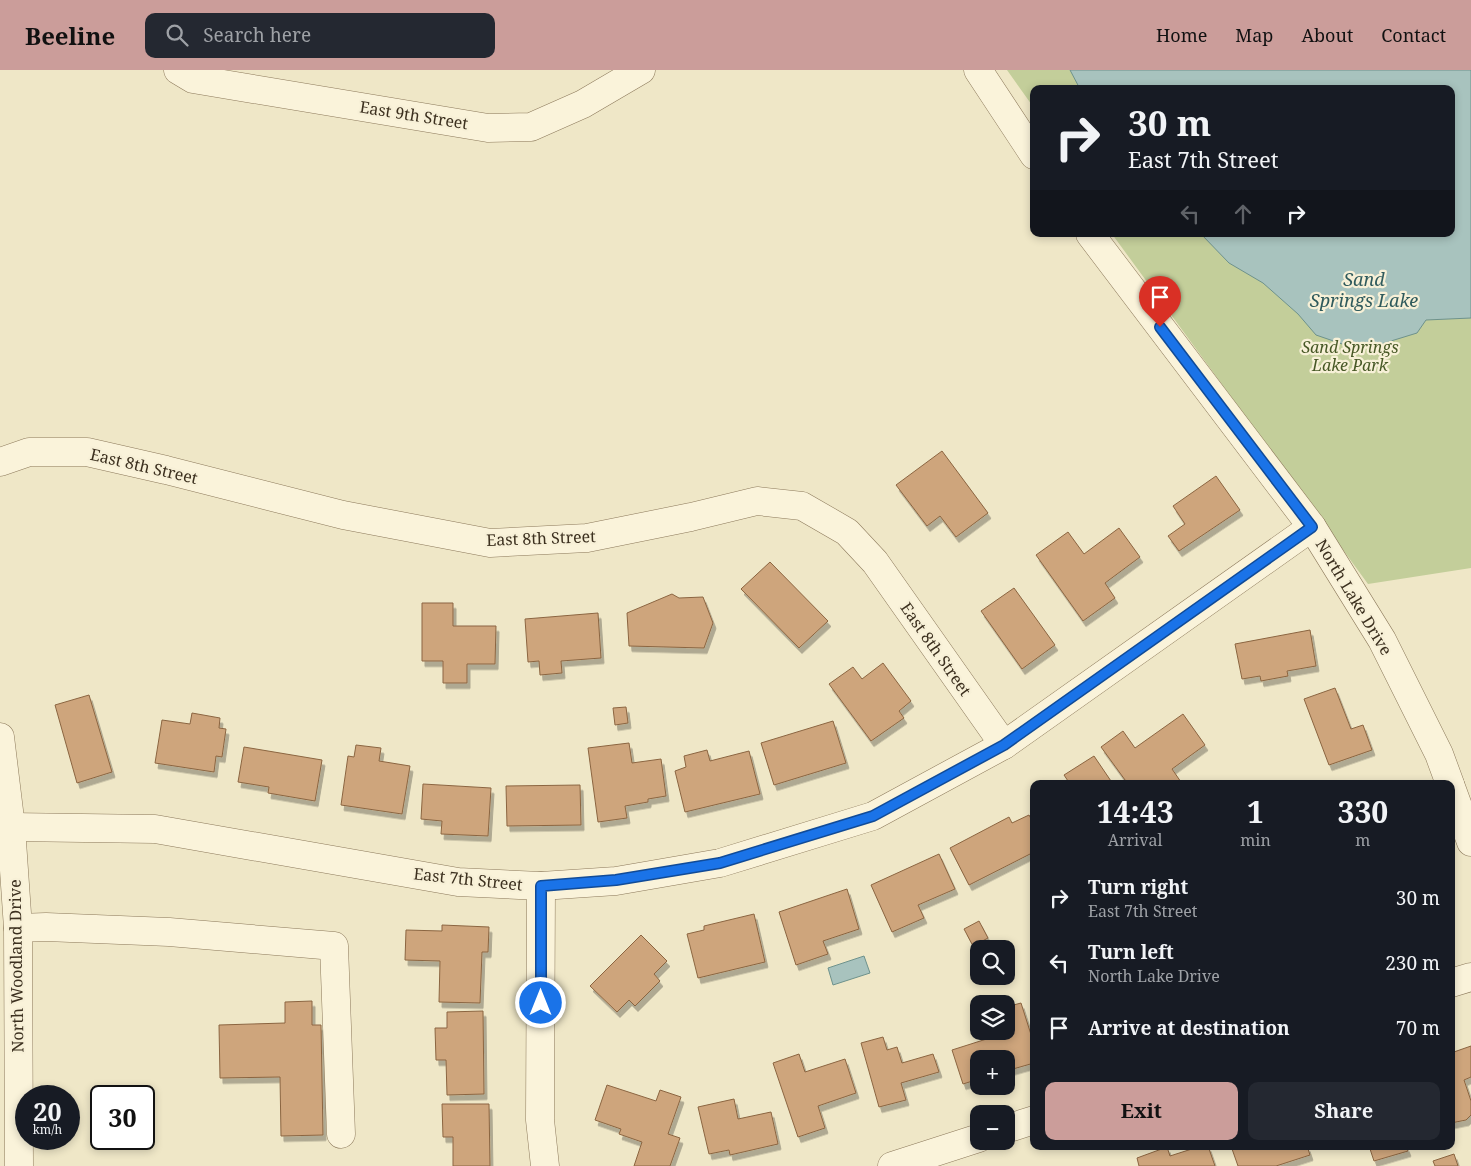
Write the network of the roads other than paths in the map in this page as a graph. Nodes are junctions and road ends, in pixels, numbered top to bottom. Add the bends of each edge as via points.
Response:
1 (178, 70) edge
2 (641, 70) edge
3 (978, 70) edge
4 (1030, 149) edge
5 (1092, 237) edge
6 (0, 462) edge
7 (1312, 527) junction
8 (0, 737) edge
9 (1004, 745) junction
10 (1449, 780) edge
11 (1455, 796) edge
12 (11, 827) junction
13 (1471, 842) edge
14 (541, 886) junction
15 (18, 928) junction
16 (1471, 977) edge
17 (1455, 983) edge
18 (1030, 1121) edge
19 (1015, 1126) edge
20 (341, 1134) dead end
21 (970, 1141) edge
22 (19, 1166) edge
23 (545, 1166) edge
24 (892, 1166) edge

1 - 2 street, East 9th Street via 194,79 488,128 531,127 583,104
3 - 4 street
5 - 7 street, North Lake Drive
6 - 9 street, East 8th Street via 29,452 86,452 343,515 490,542 587,538 756,501 802,506 847,532 875,562
7 - 9 street, East 7th Street
7 - 10 street, North Lake Drive via 1382,640
8 - 12 street, North Woodland Drive
9 - 14 street, East 7th Street via 873,816 720,863 616,880
11 - 13 street, North Lake Drive
12 - 14 street, East 7th Street via 155,830 458,882
12 - 15 street, North Woodland Drive
14 - 23 street via 540,1120
15 - 20 street via 169,932 334,946
15 - 22 street, North Woodland Drive
16 - 17 street
18 - 19 street
21 - 24 street

